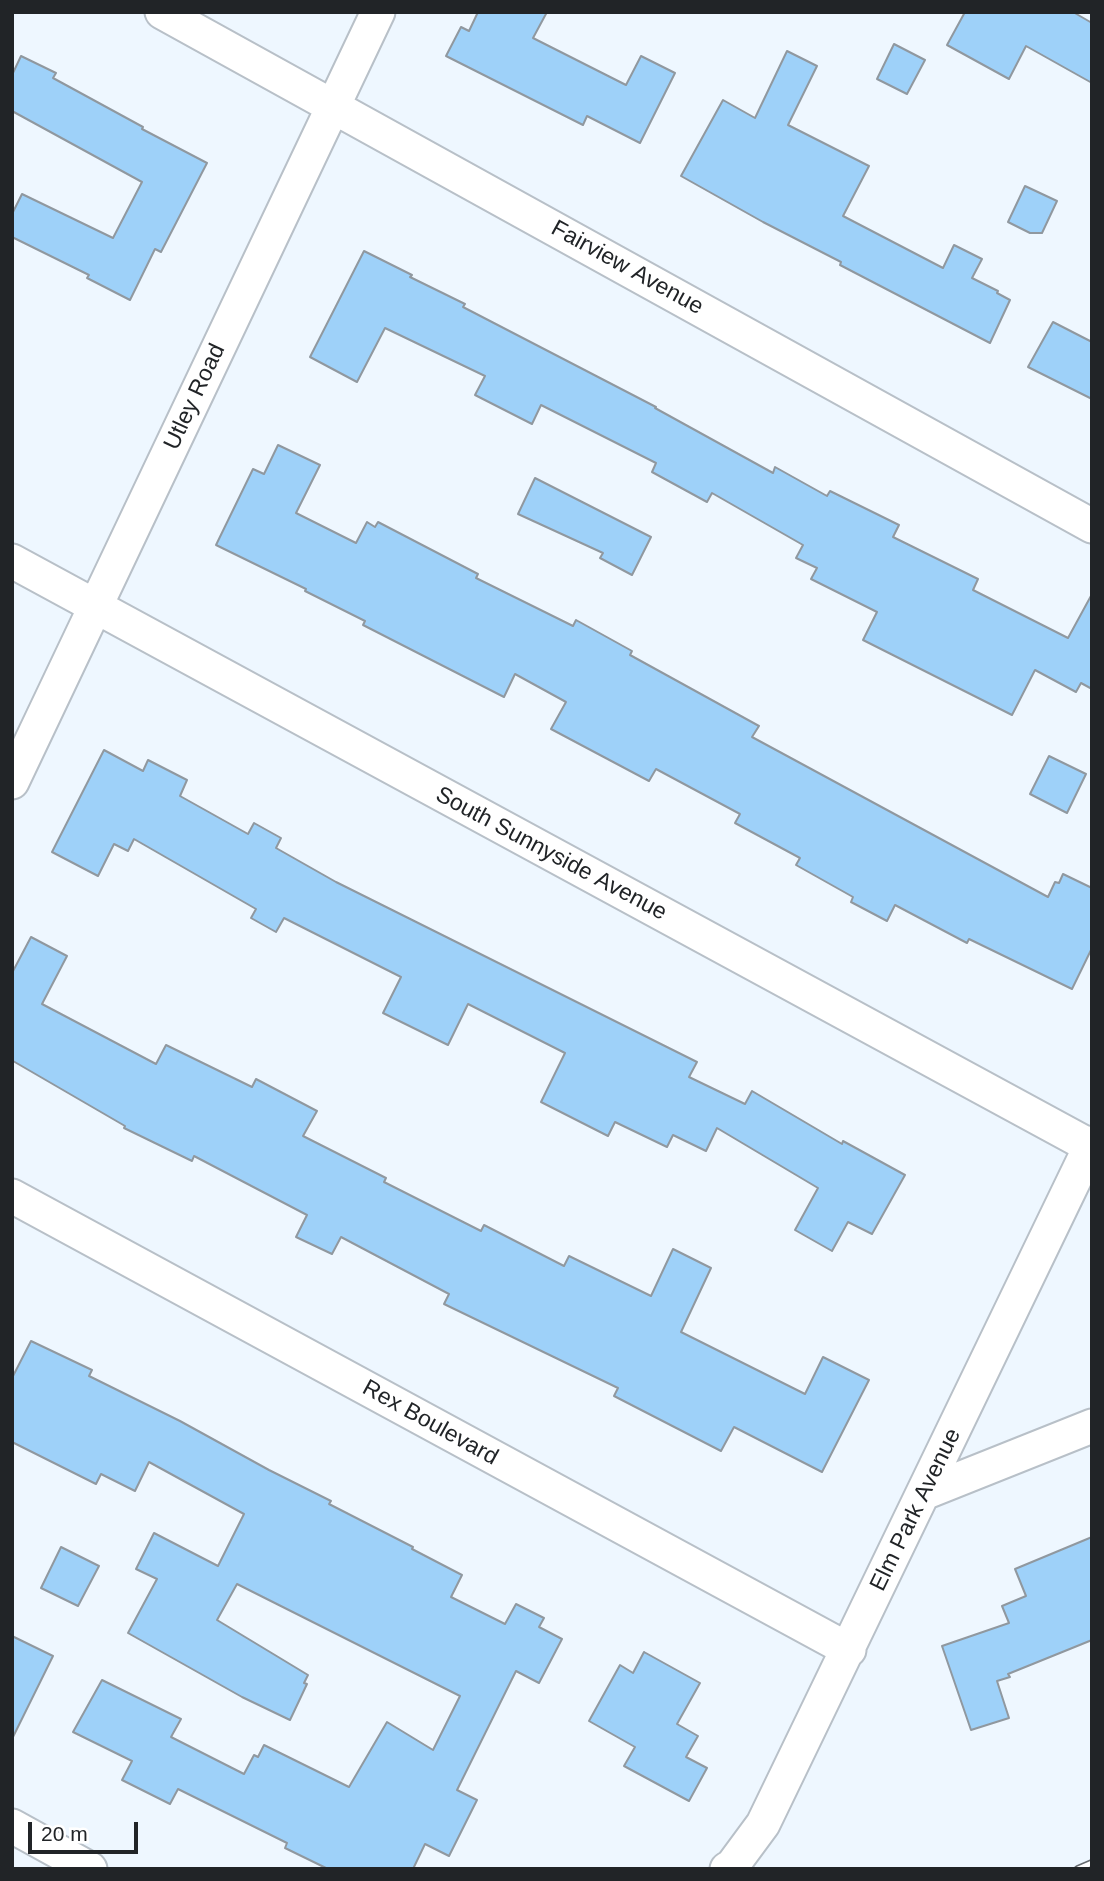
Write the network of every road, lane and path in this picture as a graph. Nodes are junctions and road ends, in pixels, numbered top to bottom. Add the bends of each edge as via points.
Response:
1 (162, 12) edge
2 (379, 12) edge
3 (334, 106) junction
4 (1092, 526) edge
5 (12, 561) edge
6 (95, 607) junction
7 (12, 782) edge
8 (1091, 1144) edge
9 (12, 1196) edge
10 (1092, 1426) edge
11 (924, 1493) junction
12 (849, 1650) junction
13 (12, 1826) edge
14 (90, 1869) edge
15 (727, 1869) edge

1 - 3 street, Fairview Avenue
2 - 3 street, Utley Road
3 - 4 street, Fairview Avenue
3 - 6 street, Utley Road
5 - 6 street, South Sunnyside Avenue
6 - 7 street, Utley Road
6 - 8 street, South Sunnyside Avenue
8 - 11 street, Elm Park Avenue
9 - 12 street, Rex Boulevard
10 - 11 street
11 - 12 street, Elm Park Avenue
12 - 15 street, Elm Park Avenue via 763,1824
13 - 14 street

